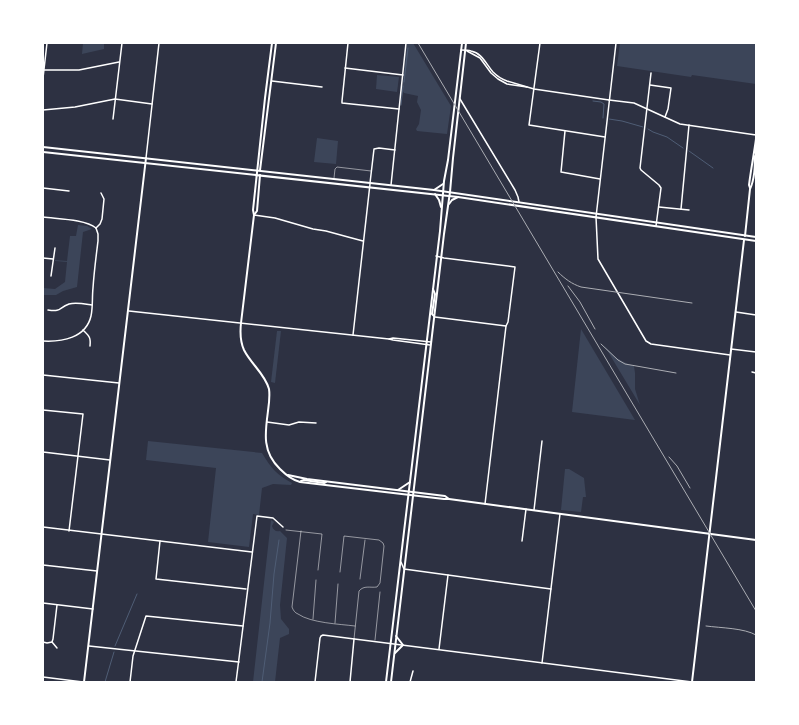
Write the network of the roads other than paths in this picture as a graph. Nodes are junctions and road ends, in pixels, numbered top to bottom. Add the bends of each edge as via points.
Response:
1 (47, 43) edge
2 (122, 43) edge
3 (159, 43) edge
4 (272, 43) edge
5 (276, 43) edge
6 (348, 43) edge
7 (406, 43) edge
8 (462, 43) edge
9 (466, 43) edge
10 (540, 43) edge
11 (616, 43) edge
12 (461, 50) junction
13 (465, 50) junction
14 (119, 62) junction
15 (345, 68) junction
16 (44, 70) edge
17 (651, 73) dead end
18 (403, 75) junction
19 (43, 78) edge
20 (272, 81) junction
21 (650, 85) junction
22 (322, 87) dead end
23 (534, 88) junction
24 (456, 92) junction
25 (115, 99) junction
26 (460, 99) junction
27 (609, 100) junction
28 (152, 104) junction
29 (398, 109) junction
30 (647, 109) junction
31 (43, 110) edge
32 (665, 117) junction
33 (112, 119) dead end
34 (689, 125) junction
35 (565, 131) junction
36 (756, 135) edge
37 (605, 137) junction
38 (756, 139) edge
39 (43, 147) edge
40 (395, 150) junction
41 (43, 152) edge
42 (146, 158) junction
43 (145, 163) junction
44 (257, 170) junction
45 (260, 171) junction
46 (372, 172) junction
47 (257, 174) junction
48 (260, 175) junction
49 (600, 178) junction
50 (333, 179) junction
51 (444, 181) junction
52 (333, 183) junction
53 (370, 183) junction
54 (391, 185) junction
55 (370, 187) junction
56 (43, 188) edge
57 (434, 190) junction
58 (69, 191) dead end
59 (444, 191) junction
60 (450, 192) junction
61 (101, 193) dead end
62 (435, 194) junction
63 (443, 195) junction
64 (449, 196) junction
65 (458, 197) junction
66 (519, 202) junction
67 (448, 207) junction
68 (659, 207) junction
69 (442, 208) junction
70 (681, 209) junction
71 (689, 210) dead end
72 (596, 213) junction
73 (254, 215) junction
74 (43, 217) edge
75 (596, 217) junction
76 (657, 222) junction
77 (656, 226) junction
78 (96, 228) junction
79 (745, 236) junction
80 (756, 237) edge
81 (744, 239) junction
82 (363, 241) junction
83 (756, 241) edge
84 (55, 248) dead end
85 (436, 256) junction
86 (441, 257) junction
87 (43, 258) edge
88 (53, 259) junction
89 (51, 276) dead end
90 (433, 287) junction
91 (92, 305) junction
92 (48, 310) dead end
93 (128, 311) junction
94 (736, 312) junction
95 (756, 315) edge
96 (434, 316) junction
97 (241, 322) junction
98 (506, 326) junction
99 (83, 330) junction
100 (353, 335) junction
101 (43, 341) edge
102 (426, 343) junction
103 (431, 343) junction
104 (90, 346) dead end
105 (731, 349) junction
106 (756, 352) edge
107 (731, 356) junction
108 (752, 372) dead end
109 (756, 373) edge
110 (43, 375) edge
111 (120, 383) junction
112 (43, 410) edge
113 (267, 422) junction
114 (316, 423) dead end
115 (542, 441) dead end
116 (43, 452) edge
117 (78, 455) junction
118 (110, 460) junction
119 (287, 475) junction
120 (329, 481) junction
121 (300, 482) junction
122 (410, 482) junction
123 (398, 490) junction
124 (409, 491) junction
125 (413, 492) junction
126 (409, 495) junction
127 (412, 495) junction
128 (449, 499) junction
129 (485, 504) junction
130 (526, 509) junction
131 (534, 510) junction
132 (560, 514) junction
133 (43, 527) edge
134 (283, 528) dead end
135 (286, 530) dead end
136 (68, 531) junction
137 (301, 531) junction
138 (710, 534) junction
139 (101, 535) junction
140 (365, 539) junction
141 (756, 540) edge
142 (160, 541) junction
143 (522, 541) dead end
144 (252, 552) junction
145 (401, 562) junction
146 (43, 565) edge
147 (318, 570) dead end
148 (404, 570) junction
149 (97, 571) junction
150 (340, 572) dead end
151 (448, 575) junction
152 (360, 579) dead end
153 (316, 580) dead end
154 (338, 584) dead end
155 (247, 589) junction
156 (551, 589) junction
157 (380, 592) dead end
158 (43, 603) edge
159 (57, 605) junction
160 (93, 609) junction
161 (313, 620) junction
162 (335, 623) junction
163 (243, 626) junction
164 (356, 626) junction
165 (396, 636) junction
166 (354, 639) junction
167 (43, 642) edge
168 (52, 642) junction
169 (375, 642) junction
170 (391, 644) junction
171 (395, 644) junction
172 (403, 645) junction
173 (89, 646) junction
174 (57, 648) dead end
175 (439, 649) junction
176 (135, 650) junction
177 (394, 653) junction
178 (239, 662) junction
179 (542, 663) junction
180 (413, 671) dead end
181 (43, 677) edge
182 (84, 682) edge
183 (130, 682) edge
184 (236, 682) edge
185 (315, 682) edge
186 (350, 682) edge
187 (386, 682) edge
188 (391, 682) edge
189 (410, 682) edge
190 (692, 682) edge

1 - 16 street
2 - 14 street
3 - 28 street
4 - 44 main road
5 - 20 main road
6 - 15 street
7 - 18 street
8 - 12 main road
9 - 13 main road
10 - 23 street
11 - 27 street
12 - 13 street
12 - 24 main road
13 - 23 street via 480,58 491,73 507,84
13 - 26 main road
14 - 16 street via 79,70
14 - 25 street
15 - 18 street
15 - 29 street via 342,102
16 - 19 street
17 - 21 street
18 - 29 street
20 - 22 street
20 - 45 main road
21 - 30 street
21 - 32 street via 671,88
23 - 27 street
23 - 35 street via 529,125
24 - 26 main road
24 - 51 main road
25 - 28 street
25 - 31 street
25 - 33 street
26 - 60 main road
26 - 66 street via 515,190
27 - 30 street via 633,103
27 - 37 street
28 - 42 street
29 - 40 street
30 - 32 street
30 - 68 street via 640,168 661,188
32 - 34 street
34 - 36 street
34 - 70 street
35 - 37 street
35 - 49 street via 561,172
37 - 49 street
38 - 79 main road
39 - 42 main road
40 - 46 street via 374,149
40 - 54 street
41 - 43 main road
42 - 43 main road
42 - 44 main road
43 - 47 main road
43 - 93 main road
44 - 45 main road
44 - 47 main road
45 - 48 main road
45 - 50 main road
46 - 50 lane via 337,167 334,169
46 - 53 street
47 - 48 main road
47 - 73 main road
48 - 52 main road
48 - 73 main road via 257,211
49 - 72 street
50 - 52 lane
50 - 53 main road
51 - 57 main road via 443,185
51 - 59 main road
52 - 55 main road
53 - 54 main road
53 - 55 street
54 - 57 main road
55 - 62 main road
55 - 82 street
56 - 58 street
57 - 59 main road
59 - 60 main road
59 - 63 main road
60 - 64 main road
60 - 66 main road
61 - 78 street via 104,199 102,219
62 - 63 main road
62 - 69 main road
63 - 64 main road
63 - 69 main road
64 - 65 main road
64 - 67 main road
65 - 67 main road via 452,200
65 - 75 main road
66 - 72 main road
67 - 86 main road
68 - 70 street
68 - 76 street
69 - 85 main road
70 - 71 street
72 - 75 street
72 - 76 main road
73 - 82 street via 326,230
73 - 97 main road
74 - 78 street via 83,222
75 - 77 main road
75 - 107 street via 598,259 646,341 651,344
76 - 77 street
76 - 79 main road
77 - 81 main road
78 - 91 street via 98,238
79 - 80 main road
79 - 81 main road
81 - 83 main road
81 - 94 main road
82 - 100 street
84 - 88 street
85 - 86 street
85 - 90 main road
86 - 96 main road
86 - 98 street via 515,267
87 - 88 street
88 - 89 street
90 - 96 main road
90 - 102 main road
91 - 92 street via 74,303 57,311
91 - 99 street via 89,320
93 - 97 street
93 - 111 main road
94 - 95 street
94 - 105 main road
96 - 98 street
96 - 103 main road
97 - 100 street
97 - 113 main road via 244,350 264,377 268,388
98 - 129 street
99 - 101 street via 64,340
99 - 104 street via 91,340
100 - 102 street
102 - 103 street
102 - 122 main road
103 - 125 main road
105 - 106 street
105 - 107 main road
107 - 138 main road
108 - 109 street
110 - 111 street
111 - 118 main road
112 - 117 street via 83,414
113 - 114 street via 289,425 301,422
113 - 119 main road via 265,440 269,455 278,468
115 - 131 street
116 - 117 street
117 - 118 street
117 - 136 street
118 - 139 main road
119 - 120 main road
119 - 121 main road
120 - 121 main road
120 - 123 main road
121 - 126 main road
122 - 123 main road
122 - 124 main road
123 - 124 main road
124 - 125 main road
124 - 126 main road
125 - 127 main road
125 - 128 main road via 445,496
126 - 127 main road
126 - 145 main road
127 - 128 main road
127 - 148 main road
128 - 129 main road
129 - 130 main road
130 - 131 main road
130 - 143 street
131 - 132 main road
132 - 138 main road
132 - 156 street
133 - 136 street
134 - 144 street via 273,518 257,516
135 - 137 lane
136 - 139 street
137 - 147 lane via 322,534
137 - 161 lane via 292,607 297,614
138 - 141 main road
138 - 190 main road
139 - 142 street
139 - 149 main road
140 - 150 lane via 344,536
140 - 152 lane
140 - 164 lane via 379,540 384,546 380,583 377,587 367,587 359,591
142 - 144 street
142 - 155 street via 156,579
144 - 155 street
145 - 148 street
145 - 170 main road
146 - 149 street
148 - 151 street
148 - 165 main road
149 - 160 main road
151 - 156 street
151 - 175 street
153 - 161 lane
154 - 162 lane
155 - 163 street
156 - 179 street
157 - 169 lane
158 - 159 street
159 - 160 street
159 - 168 street
160 - 173 main road
161 - 162 lane
162 - 164 lane
163 - 176 street via 146,616
163 - 178 street
164 - 166 lane
165 - 171 main road
165 - 172 main road
166 - 169 street
166 - 185 street via 321,636
166 - 186 street
167 - 168 street
168 - 174 street
169 - 170 street
170 - 171 street
170 - 187 main road
171 - 172 street
171 - 177 main road
172 - 175 street
172 - 177 main road
173 - 176 street
173 - 182 main road
175 - 179 street
176 - 178 street
176 - 183 street
177 - 188 main road
178 - 184 street
179 - 190 street
180 - 189 street
181 - 182 street

